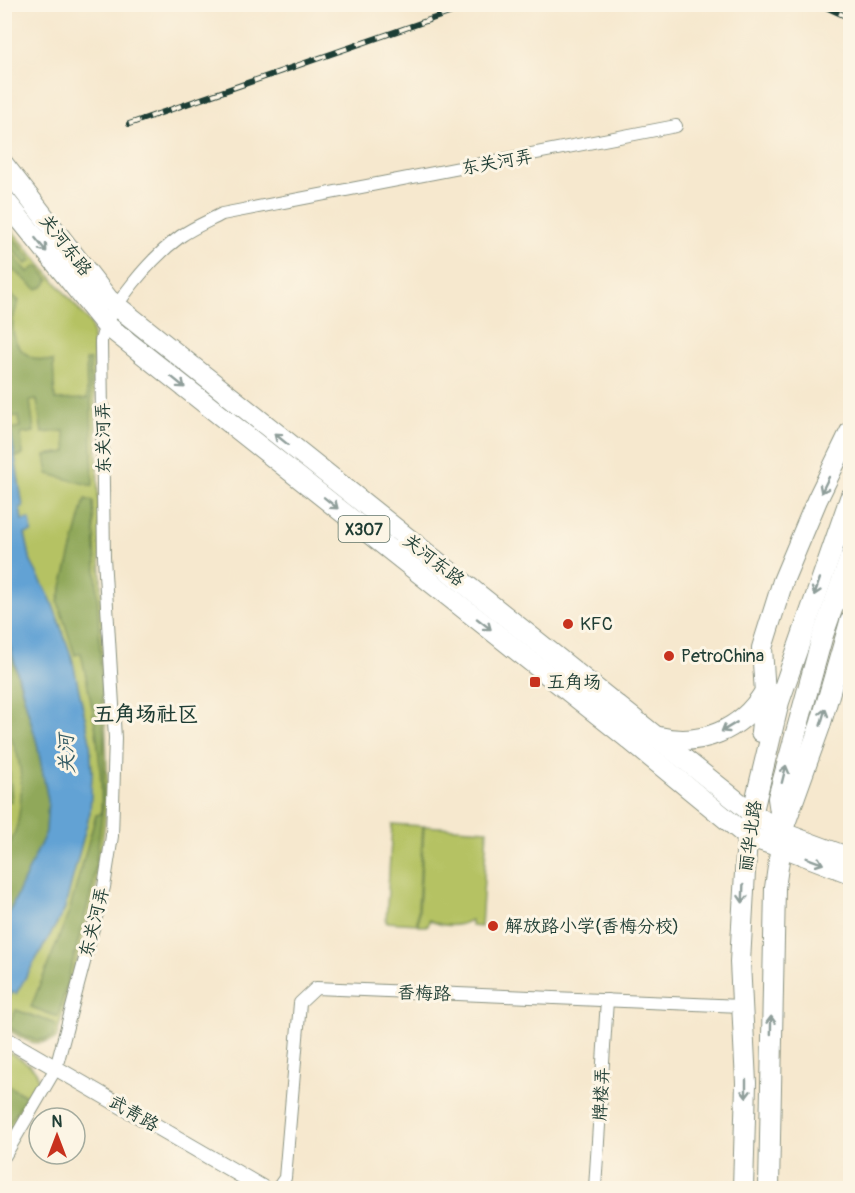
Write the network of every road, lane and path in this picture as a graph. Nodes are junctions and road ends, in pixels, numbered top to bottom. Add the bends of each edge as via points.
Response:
1 (676, 126) dead end
2 (4, 165) edge
3 (4, 199) edge
4 (118, 307) junction
5 (105, 324) junction
6 (850, 432) edge
7 (850, 498) edge
8 (850, 558) edge
9 (850, 622) edge
10 (801, 632) junction
11 (765, 693) junction
12 (656, 736) junction
13 (753, 814) junction
14 (747, 836) junction
15 (781, 839) junction
16 (850, 857) edge
17 (850, 874) edge
18 (607, 1000) junction
19 (741, 1006) junction
20 (4, 1038) edge
21 (56, 1068) junction
22 (4, 1157) edge
23 (262, 1188) edge
24 (278, 1188) edge
25 (596, 1188) edge
26 (743, 1188) edge
27 (769, 1188) edge

1 - 4 street, 东关河弄 via 222,214 182,236 137,278
2 - 4 main road, 关河东路 / X307
3 -> 5 main road, 关河东路 / X307
4 - 5 street, 东关河弄
12 -> 4 main road, 关河东路 / X307
5 -> 14 main road, 关河东路 / X307
5 - 21 street, 东关河弄 via 101,340 104,557 115,796 104,887
6 -> 11 main road via 783,581 762,648
7 -> 10 main road, 丽华北路
15 -> 8 main road, 丽华北路 via 778,798 822,638
15 -> 9 main road
10 - 11 main road
10 - 13 main road, 丽华北路 via 771,733
11 -> 12 main road via 756,707 729,729 699,740 676,741
11 - 13 main road
12 - 13 main road, 关河东路 / X307
13 - 14 main road, 丽华北路
13 - 15 main road, 关河东路 / X307
14 - 15 main road, 关河东路 / X307
14 -> 19 main road, 丽华北路
15 - 16 main road, 关河东路 / X307
15 -> 17 main road, 关河东路 / X307
27 -> 15 main road, 丽华北路 via 773,947
18 - 19 street, 香梅路
18 - 24 street, 香梅路 via 316,988 300,1003 285,1178
18 - 25 street, 牌楼弄
19 -> 26 main road, 丽华北路 via 746,1083
20 - 21 street, 武青路
21 - 22 street, 东关河弄
21 - 23 street, 武青路

